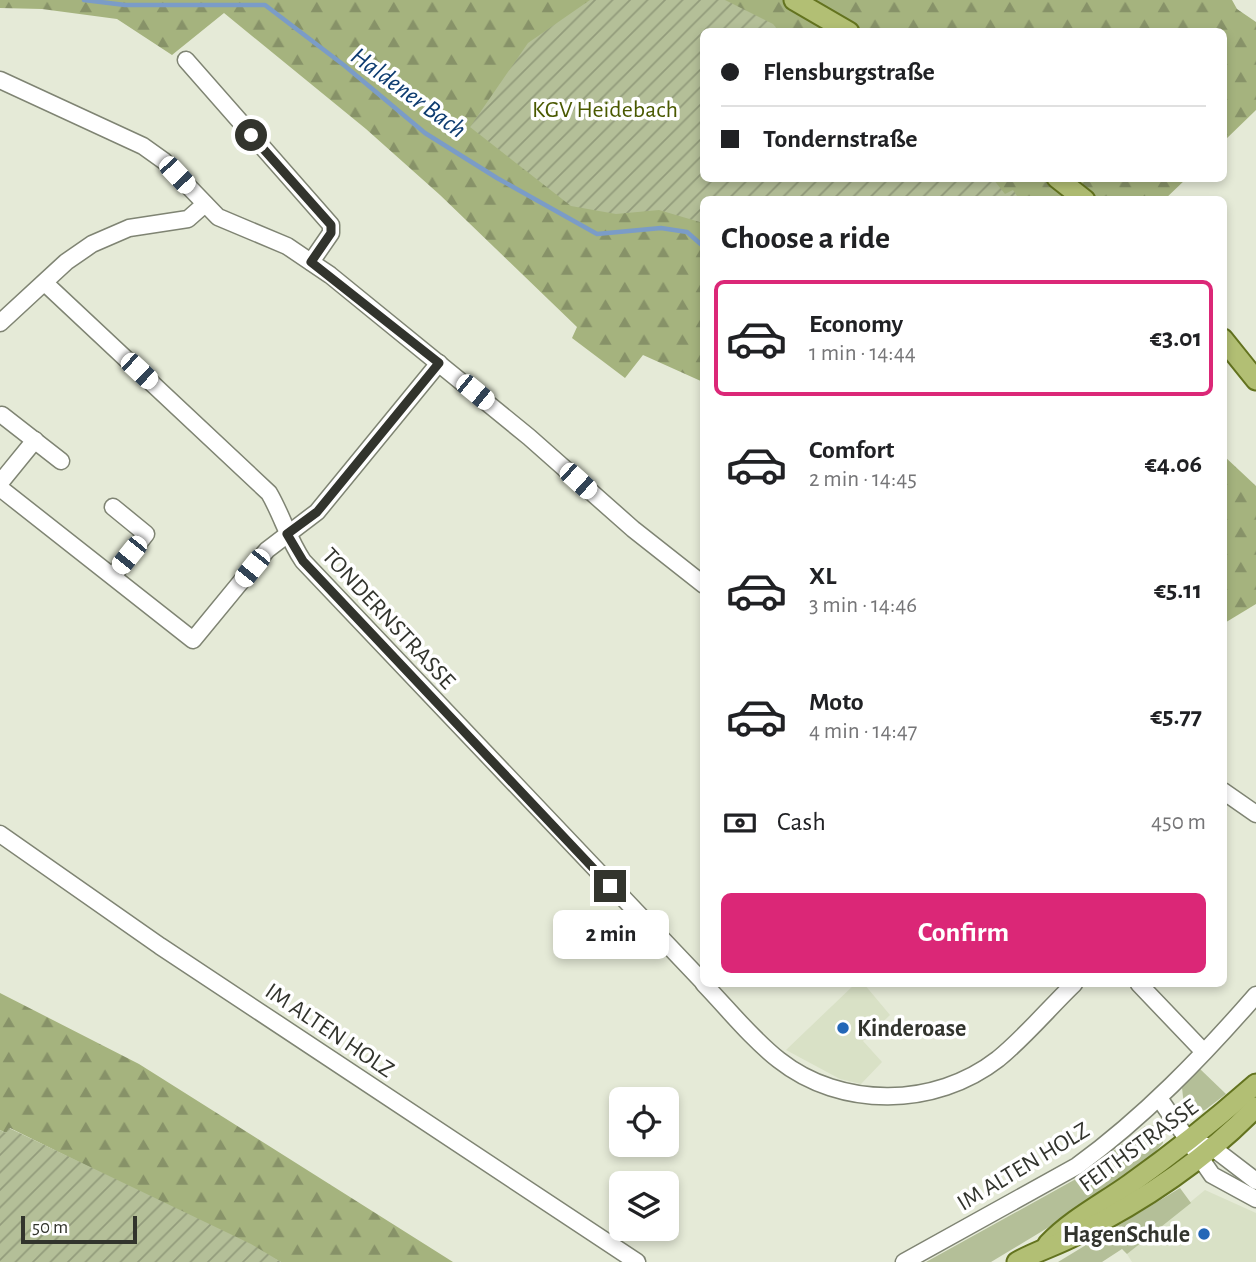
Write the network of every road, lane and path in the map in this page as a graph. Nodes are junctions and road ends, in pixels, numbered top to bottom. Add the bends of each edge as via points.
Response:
1 (794, 0) edge
2 (842, 28) edge
3 (186, 60) dead end
4 (0, 80) edge
5 (1062, 182) edge
6 (1080, 196) edge
7 (205, 204) junction
8 (311, 262) junction
9 (46, 284) junction
10 (0, 323) edge
11 (1227, 344) edge
12 (439, 363) junction
13 (1256, 380) edge
14 (2, 415) dead end
15 (35, 440) junction
16 (61, 461) dead end
17 (0, 486) edge
18 (113, 507) dead end
19 (287, 534) junction
20 (113, 576) junction
21 (700, 581) edge
22 (1227, 794) edge
23 (1256, 814) edge
24 (0, 834) edge
25 (700, 979) edge
26 (708, 987) edge
27 (1071, 987) edge
28 (1142, 987) edge
29 (1256, 995) edge
30 (1203, 1051) junction
31 (1256, 1084) edge
32 (1159, 1098) junction
33 (1256, 1107) edge
34 (1201, 1149) junction
35 (1256, 1181) edge
36 (1256, 1199) edge
37 (637, 1262) edge
38 (904, 1262) edge
39 (1017, 1262) edge

1 - 2 main road
3 - 8 street via 331,225 331,233
4 - 7 street via 143,146
5 - 6 main road
7 - 8 street via 218,216
7 - 9 street via 188,219 109,235 66,262
8 - 12 street
9 - 10 street
9 - 19 street, TONDERNSTRASSE via 269,493
11 - 13 main road
12 - 19 street via 317,512
12 - 21 street via 633,530
14 - 15 street
15 - 16 street
15 - 17 street
17 - 20 street
18 - 20 street via 146,534
19 - 20 street via 267,550 193,640
19 - 25 street, TONDERNSTRASSE via 303,561
22 - 23 street
24 - 37 street, IM ALTEN HOLZ via 160,946
26 - 27 street, TONDERNSTRASSE via 781,1062 818,1083 887,1097 930,1092 997,1060
28 - 30 street
29 - 30 street, IM ALTEN HOLZ
30 - 32 street, IM ALTEN HOLZ
31 - 34 main road, FEITHSTRASSE
32 - 34 street
32 - 38 street, IM ALTEN HOLZ via 1077,1166
33 - 34 main road, FEITHSTRASSE
34 - 35 street
34 - 36 street via 1212,1175
34 - 39 main road, FEITHSTRASSE via 1074,1236

